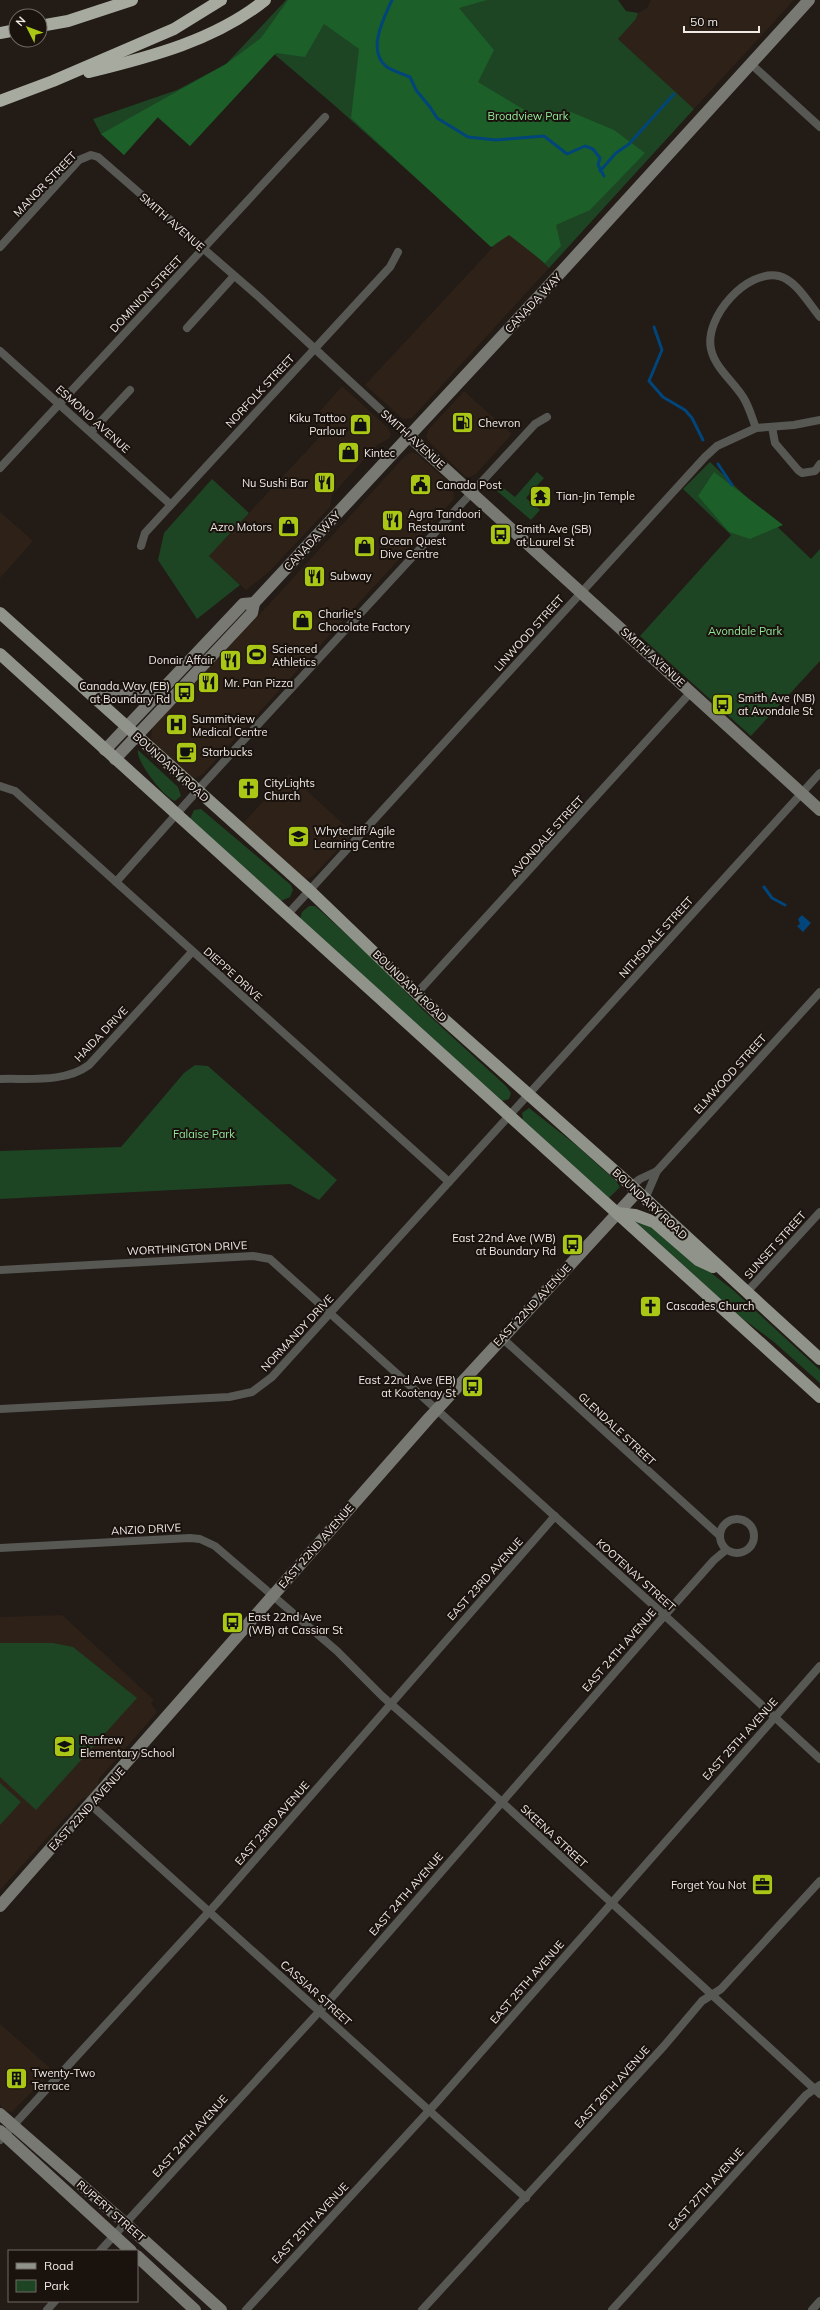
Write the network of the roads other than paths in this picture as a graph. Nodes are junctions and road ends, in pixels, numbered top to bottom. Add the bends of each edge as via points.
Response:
1 (132, 0) edge
2 (221, 0) edge
3 (265, 0) edge
4 (808, 0) edge
5 (48, 25) edge
6 (750, 63) junction
7 (53, 81) junction
8 (0, 101) edge
9 (325, 118) dead end
10 (820, 127) edge
11 (91, 155) joint
12 (0, 247) edge
13 (203, 248) junction
14 (398, 252) dead end
15 (234, 276) junction
16 (820, 317) edge
17 (187, 328) dead end
18 (314, 349) junction
19 (0, 351) edge
20 (130, 390) dead end
21 (59, 404) junction
22 (547, 417) dead end
23 (820, 420) edge
24 (772, 427) junction
25 (756, 428) junction
26 (91, 432) junction
27 (409, 436) junction
28 (820, 464) edge
29 (0, 468) edge
30 (472, 493) junction
31 (170, 504) junction
32 (141, 546) dead end
33 (581, 592) junction
34 (254, 603) junction
35 (0, 613) edge
36 (0, 654) edge
37 (87, 691) junction
38 (691, 692) junction
39 (154, 696) junction
40 (126, 727) junction
41 (136, 736) junction
42 (105, 750) junction
43 (115, 759) junction
44 (820, 773) edge
45 (0, 786) edge
46 (198, 791) junction
47 (801, 793) junction
48 (820, 810) edge
49 (177, 816) junction
50 (116, 882) junction
51 (309, 890) junction
52 (286, 915) junction
53 (192, 952) junction
54 (820, 992) edge
55 (417, 993) junction
56 (0, 1079) edge
57 (527, 1096) junction
58 (509, 1116) junction
59 (657, 1171) junction
60 (449, 1182) junction
61 (638, 1192) junction
62 (820, 1212) edge
63 (617, 1213) junction
64 (0, 1270) edge
65 (721, 1270) junction
66 (746, 1293) junction
67 (331, 1313) junction
68 (502, 1338) junction
69 (820, 1359) edge
70 (817, 1393) edge
71 (0, 1409) edge
72 (436, 1409) junction
73 (555, 1516) junction
74 (719, 1535) junction
75 (0, 1548) edge
76 (726, 1550) junction
77 (273, 1596) junction
78 (664, 1615) junction
79 (820, 1666) edge
80 (390, 1703) junction
81 (775, 1716) junction
82 (820, 1759) edge
83 (501, 1802) junction
84 (91, 1805) junction
85 (820, 1880) edge
86 (610, 1903) junction
87 (0, 1906) edge
88 (209, 1911) junction
89 (712, 1995) junction
90 (319, 2011) junction
91 (818, 2089) edge
92 (429, 2111) junction
93 (0, 2114) edge
94 (13, 2125) junction
95 (1, 2135) edge
96 (526, 2198) junction
97 (125, 2223) junction
98 (114, 2235) junction
99 (101, 2250) edge
100 (130, 2250) edge
101 (138, 2257) edge
102 (820, 2301) edge
103 (54, 2302) edge
104 (47, 2310) edge
105 (195, 2310) edge
106 (220, 2310) edge
107 (246, 2310) edge
108 (422, 2310) edge
109 (612, 2310) edge
110 (812, 2310) edge

1 - 5 highway via 68,21
2 - 7 highway via 174,29
3 - 7 highway via 244,16 195,40 114,66
4 - 6 street, CANADA WAY
6 - 10 street
6 - 27 street, CANADA WAY
7 - 8 highway
9 - 13 street, DOMINION STREET
11 - 12 street, MANOR STREET via 79,160
11 - 13 street, SMITH AVENUE via 98,157
13 - 15 street, SMITH AVENUE
13 - 21 street, DOMINION STREET
14 - 18 street, NORFOLK STREET via 390,267
15 - 17 street
15 - 18 street, SMITH AVENUE
16 - 25 street via 790,282 771,275 759,278 733,295 722,308 714,322 710,337 711,349 715,361 743,398
18 - 27 street, SMITH AVENUE
18 - 31 street, NORFOLK STREET
19 - 21 street, ESMOND AVENUE
20 - 26 street
21 - 26 street, ESMOND AVENUE
21 - 29 street, DOMINION STREET
22 - 30 street via 535,424
23 - 24 street, LINWOOD STREET
24 - 25 street, LINWOOD STREET
24 - 28 street via 775,443 798,470 802,473 815,471
25 - 33 street, LINWOOD STREET via 717,446 705,457
26 - 31 street, ESMOND AVENUE
27 - 30 street, SMITH AVENUE
27 - 34 street, CANADA WAY
30 - 33 street, SMITH AVENUE
30 - 46 street
31 - 32 street, NORFOLK STREET via 145,533
33 - 38 street, SMITH AVENUE
33 - 51 street, LINWOOD STREET
34 - 39 street, CANADA WAY via 243,604
34 - 41 street, CANADA WAY via 252,613
35 - 37 main road, BOUNDARY ROAD
36 - 42 main road
37 - 39 street via 107,695
37 - 40 main road, BOUNDARY ROAD
38 - 47 street, SMITH AVENUE
38 - 55 street, AVONDALE STREET
39 - 40 street, CANADA WAY
40 - 41 main road, BOUNDARY ROAD
40 - 42 street, CANADA WAY
41 - 43 street, CANADA WAY
41 - 46 main road, BOUNDARY ROAD
42 - 43 main road
43 - 49 main road
44 - 47 street, NITHSDALE STREET
45 - 50 street, DIEPPE DRIVE via 15,791
46 - 49 street
46 - 51 main road, BOUNDARY ROAD
47 - 48 street, SMITH AVENUE
47 - 57 street, NITHSDALE STREET
49 - 50 street
49 - 52 main road
50 - 53 street, DIEPPE DRIVE
51 - 52 street, LINWOOD STREET
51 - 55 main road, BOUNDARY ROAD
52 - 58 main road
53 - 56 street, HAIDA DRIVE via 89,1065 78,1073
53 - 60 street, DIEPPE DRIVE
54 - 59 street, ELMWOOD STREET
55 - 57 main road, BOUNDARY ROAD
57 - 58 street, NITHSDALE STREET
57 - 61 main road, BOUNDARY ROAD
58 - 60 street, NORMANDY DRIVE
58 - 63 main road
59 - 61 street, ELMWOOD STREET
59 - 61 street, ELMWOOD STREET via 640,1179
60 - 67 street, NORMANDY DRIVE
61 - 63 street, EAST 22ND AVENUE
61 - 65 main road, BOUNDARY ROAD
62 - 66 street, SUNSET STREET
63 - 65 main road via 654,1222 698,1260
63 - 68 street, EAST 22ND AVENUE
63 - 70 main road
64 - 67 street, WORTHINGTON DRIVE via 254,1256 270,1259
65 - 66 main road, BOUNDARY ROAD
66 - 69 main road, BOUNDARY ROAD
67 - 71 street, NORMANDY DRIVE via 272,1377 252,1392 229,1397
67 - 72 street, WORTHINGTON DRIVE
68 - 72 street, EAST 22ND AVENUE
68 - 74 street, GLENDALE STREET
72 - 73 street, KOOTENAY STREET
72 - 77 street, EAST 22ND AVENUE
73 - 78 street, KOOTENAY STREET
73 - 80 street, EAST 23RD AVENUE
74 - 76 street via 719,1540
74 - 76 street via 720,1528 729,1521 741,1519 752,1525 756,1538 749,1548 732,1552
75 - 77 street, ANZIO DRIVE via 200,1539 215,1546
76 - 78 street, EAST 24TH AVENUE
77 - 80 street, SKEENA STREET via 337,1651
77 - 84 street, EAST 22ND AVENUE
78 - 81 street, KOOTENAY STREET
78 - 83 street, EAST 24TH AVENUE
79 - 81 street, EAST 25TH AVENUE
80 - 83 street, SKEENA STREET
80 - 88 street, EAST 23RD AVENUE
81 - 82 street, KOOTENAY STREET
81 - 86 street, EAST 25TH AVENUE
83 - 86 street, SKEENA STREET
83 - 90 street, EAST 24TH AVENUE
84 - 87 street, EAST 22ND AVENUE
84 - 88 street, CASSIAR STREET
85 - 89 street, EAST 26TH AVENUE via 721,1989
86 - 89 street, SKEENA STREET
86 - 92 street, EAST 25TH AVENUE
88 - 90 street, CASSIAR STREET
88 - 94 street, EAST 23RD AVENUE
89 - 91 street, SKEENA STREET
89 - 96 street, EAST 26TH AVENUE via 702,2001
90 - 92 street, CASSIAR STREET
90 - 97 street, EAST 24TH AVENUE
91 - 109 street, EAST 27TH AVENUE via 804,2096
92 - 96 street, CASSIAR STREET
92 - 107 street, EAST 25TH AVENUE
93 - 94 street, RUPERT STREET
94 - 95 street, EAST 23RD AVENUE
94 - 97 street, RUPERT STREET
95 - 98 street, RUPERT STREET
96 - 108 street, EAST 26TH AVENUE
97 - 98 street, EAST 24TH AVENUE
97 - 106 street, RUPERT STREET
98 - 99 street, EAST 24TH AVENUE
98 - 100 street, RUPERT STREET
101 - 105 street, RUPERT STREET
102 - 110 street
103 - 104 street

